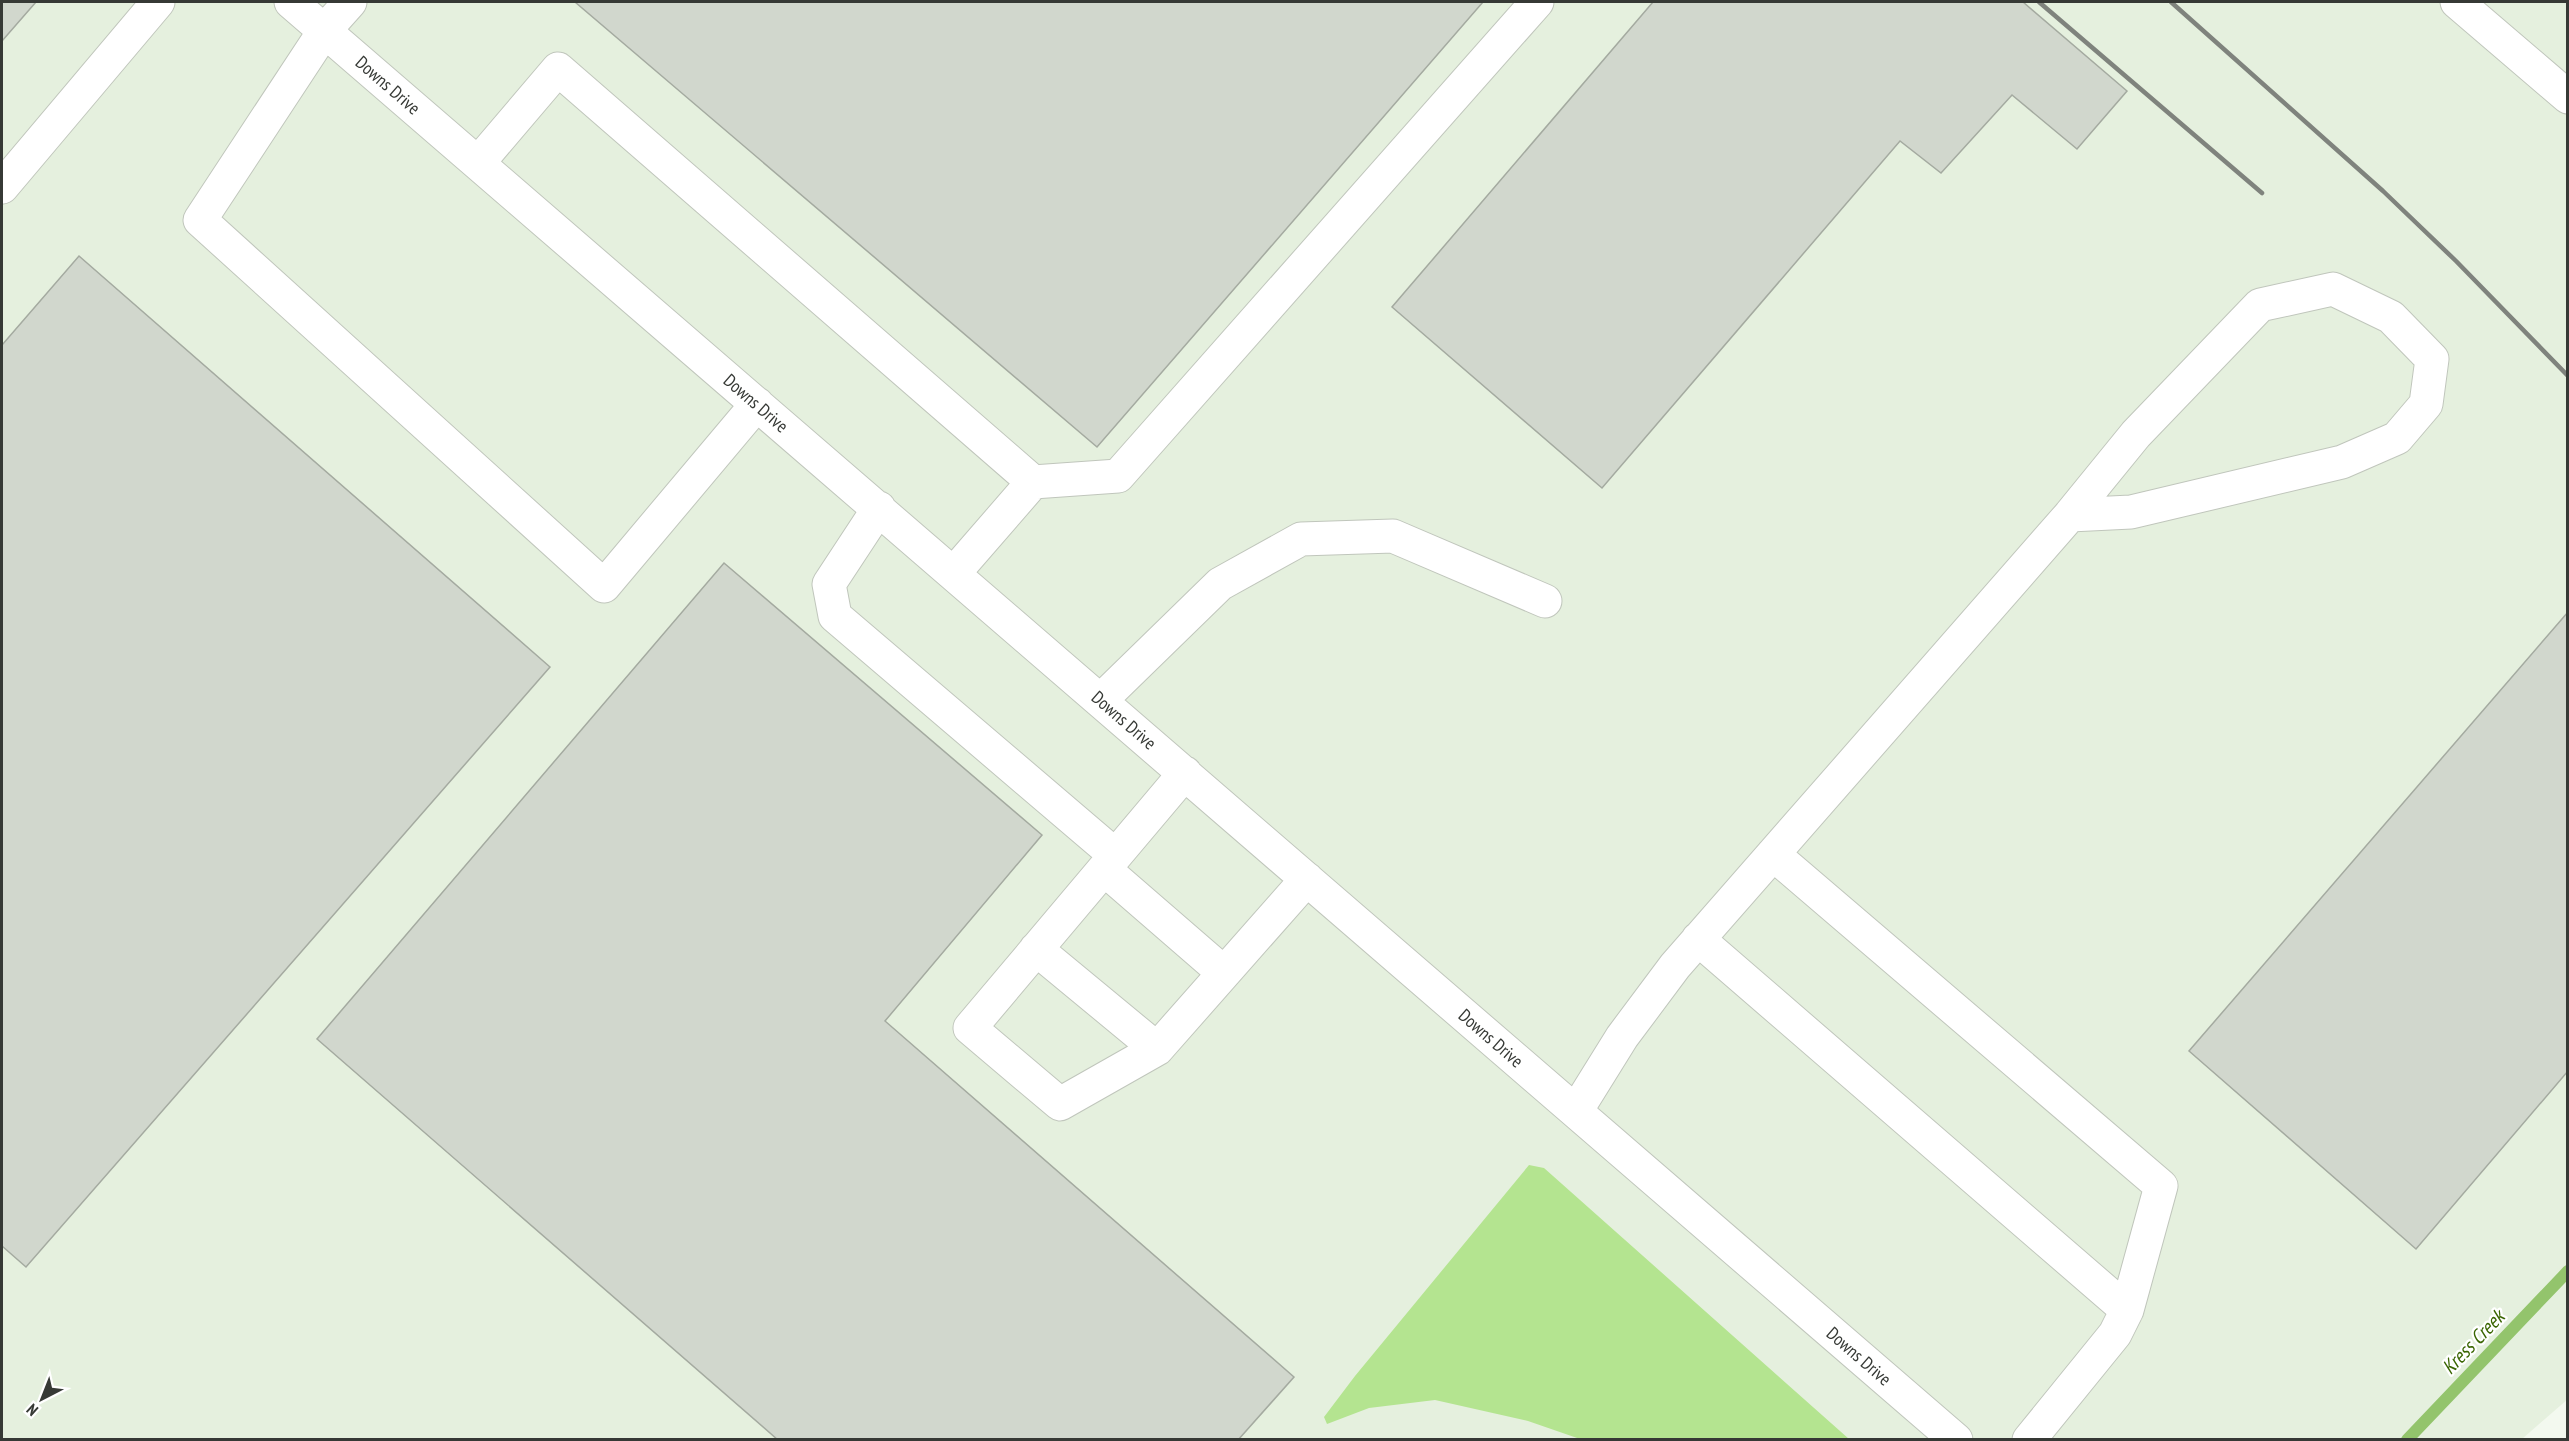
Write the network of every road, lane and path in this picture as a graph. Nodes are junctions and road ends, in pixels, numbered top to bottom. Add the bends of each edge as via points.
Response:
1 (158, 2) edge
2 (291, 2) edge
3 (350, 2) edge
4 (1537, 2) edge
5 (2457, 2) edge
6 (325, 30) junction
7 (2568, 97) edge
8 (478, 163) junction
9 (2, 187) edge
10 (757, 404) junction
11 (1033, 482) junction
12 (879, 508) junction
13 (2070, 515) junction
14 (954, 573) junction
15 (1545, 602) dead end
16 (1101, 700) junction
17 (1185, 773) junction
18 (1773, 854) junction
19 (1110, 862) junction
20 (1307, 879) junction
21 (1698, 939) junction
22 (1036, 949) junction
23 (1224, 973) junction
24 (1157, 1049) junction
25 (1576, 1111) junction
26 (2127, 1310) junction
27 (1956, 1440) edge
28 (2029, 1440) edge

1 - 9 street
2 - 6 street, Downs Drive
3 - 6 street
4 - 11 street via 1118,476
5 - 7 street
6 - 8 street, Downs Drive
6 - 10 street via 200,220 604,586
8 - 10 street, Downs Drive
8 - 11 street via 558,69
10 - 12 street, Downs Drive
11 - 14 street
12 - 14 street, Downs Drive
12 - 19 street via 829,584 836,616
13 - 13 street via 2136,434 2260,305 2333,289 2391,317 2432,359 2427,404 2397,438 2342,462 2130,512
13 - 18 street
14 - 16 street, Downs Drive
15 - 16 street via 1393,536 1301,539 1220,584
16 - 17 street, Downs Drive
17 - 19 street
17 - 20 street, Downs Drive
18 - 21 street
18 - 26 street via 2161,1186
19 - 22 street
19 - 23 street
20 - 23 street
20 - 25 street, Downs Drive
21 - 25 street via 1622,1037
21 - 26 street
22 - 24 street
22 - 24 street via 970,1028 1060,1104
23 - 24 street
25 - 27 street, Downs Drive
26 - 28 street via 2115,1335

